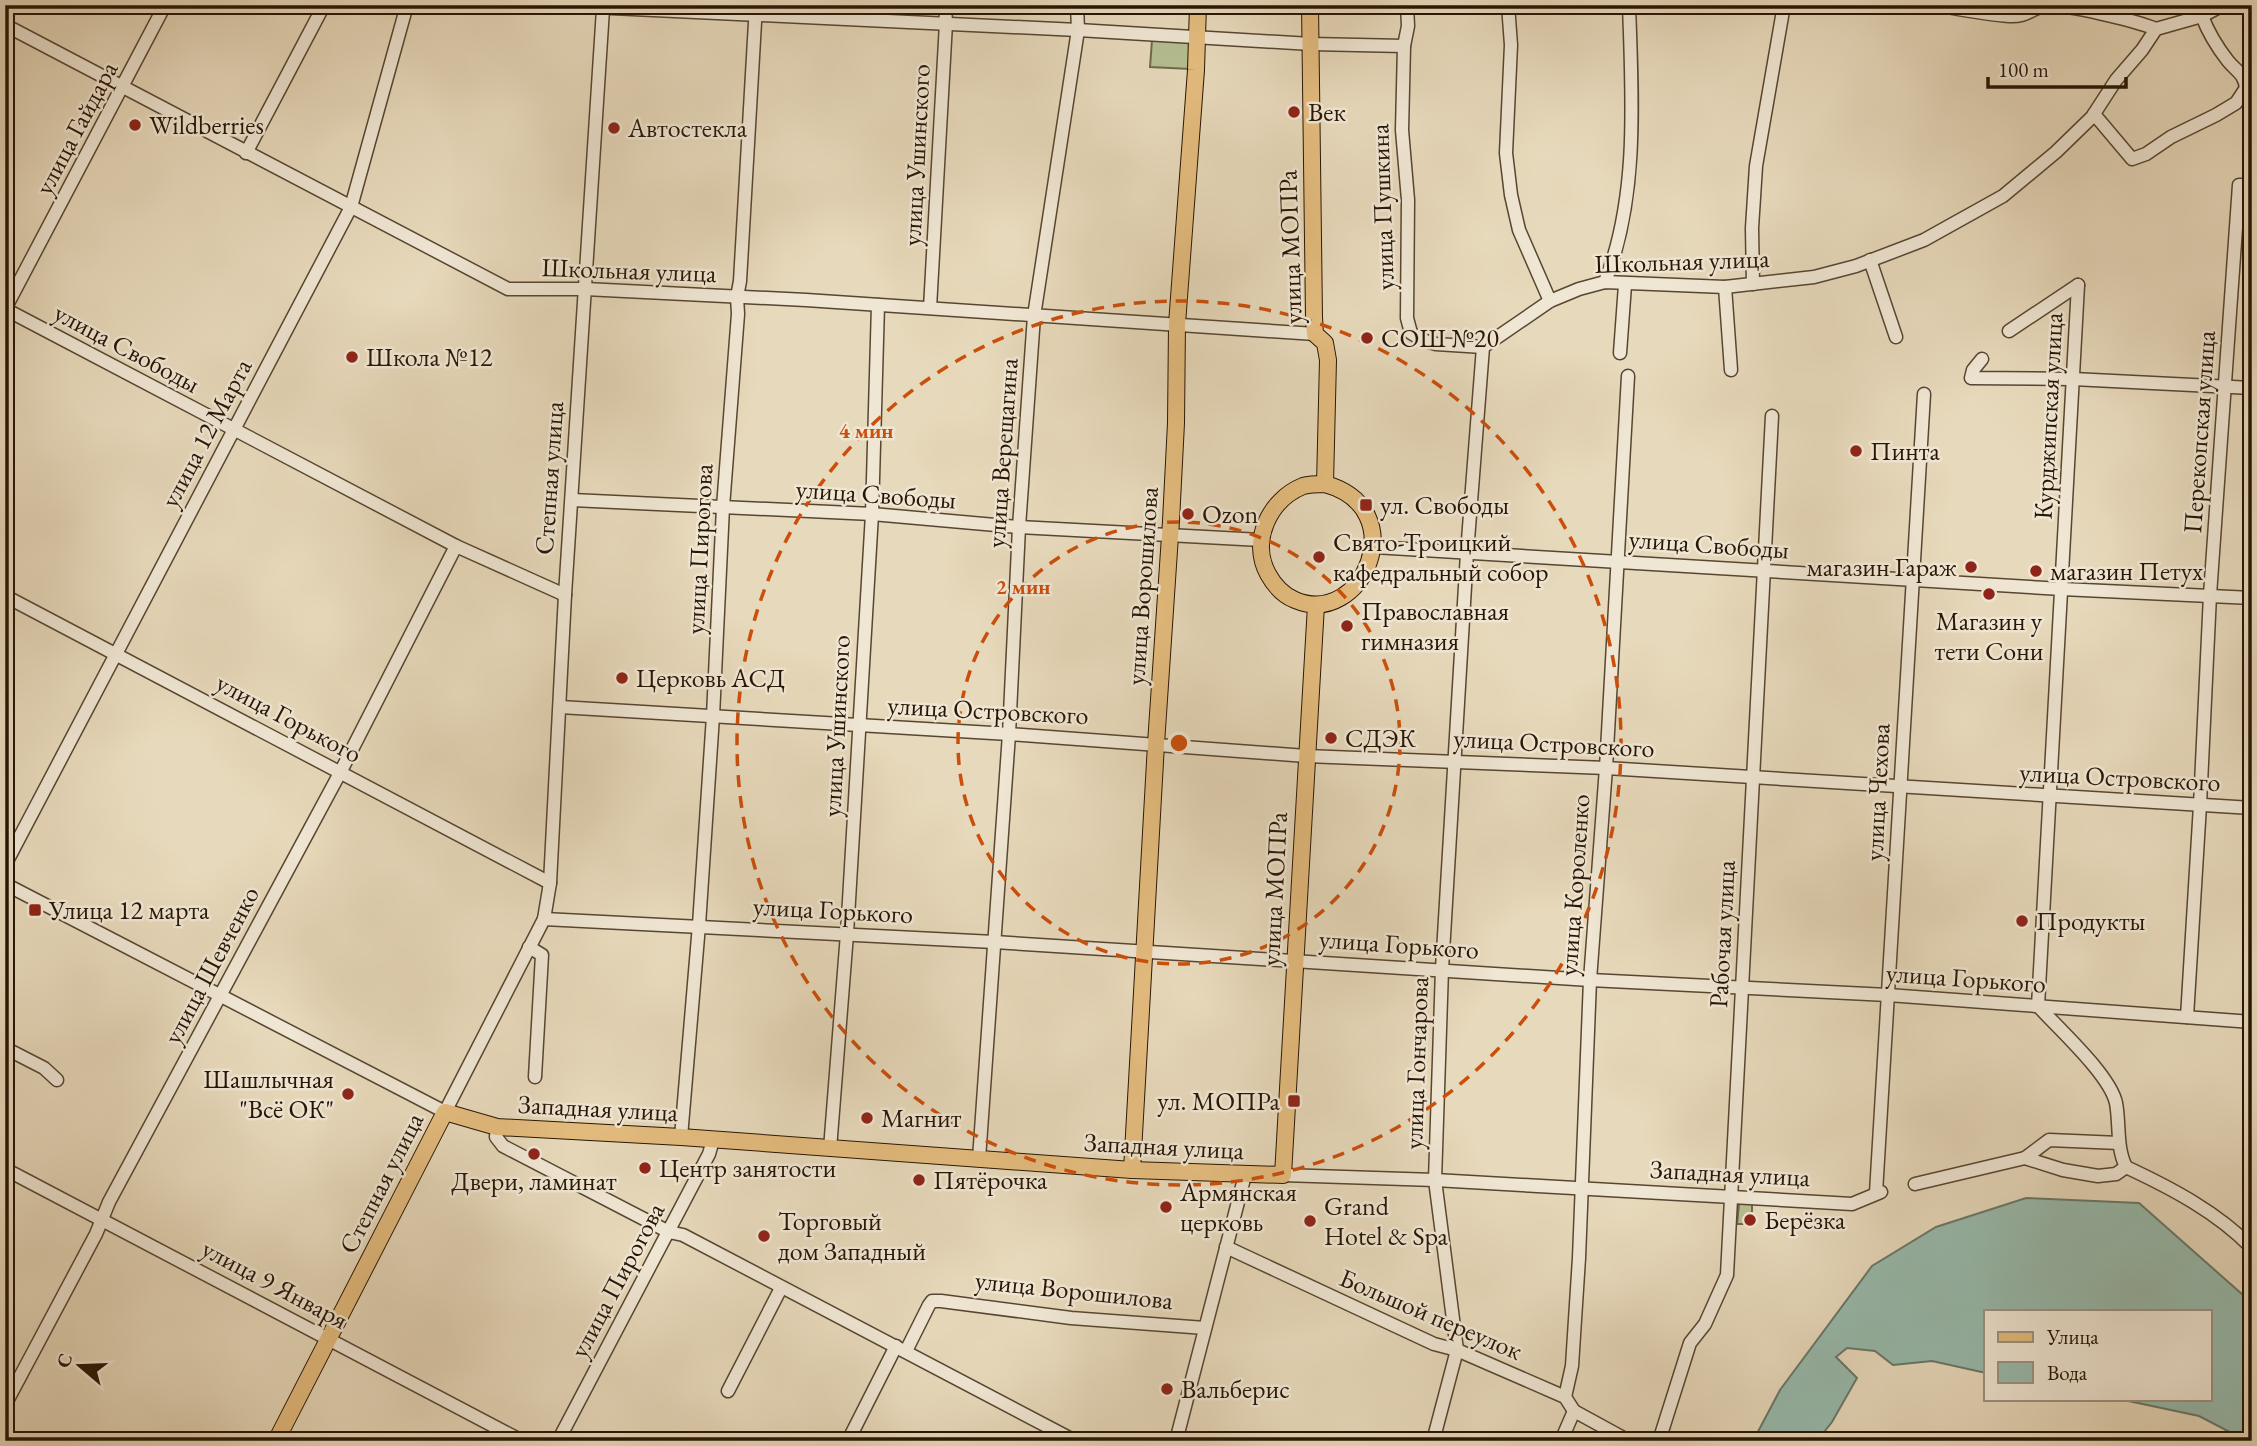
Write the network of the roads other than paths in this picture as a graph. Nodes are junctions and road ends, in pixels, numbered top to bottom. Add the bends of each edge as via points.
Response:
1 (165, 5) edge
2 (324, 5) edge
3 (407, 5) edge
4 (548, 5) edge
5 (945, 5) edge
6 (1077, 5) edge
7 (1198, 5) edge
8 (1310, 5) edge
9 (1408, 5) edge
10 (1508, 5) edge
11 (1629, 5) edge
12 (1784, 5) edge
13 (1935, 5) edge
14 (2223, 5) edge
15 (603, 9) junction
16 (756, 10) edge
17 (2202, 16) junction
18 (946, 23) junction
19 (5, 25) edge
20 (2156, 29) junction
21 (1078, 30) junction
22 (1198, 37) junction
23 (1311, 44) junction
24 (1404, 46) junction
25 (123, 88) junction
26 (2094, 114) junction
27 (246, 153) junction
28 (2245, 185) edge
29 (351, 207) junction
30 (1870, 260) junction
31 (1605, 282) junction
32 (1753, 284) junction
33 (1625, 285) junction
34 (1725, 287) junction
35 (585, 289) junction
36 (737, 296) junction
37 (1550, 301) junction
38 (878, 305) junction
39 (930, 308) junction
40 (5, 309) edge
41 (1034, 316) junction
42 (1177, 324) junction
43 (2009, 331) dead end
44 (1315, 334) junction
45 (1896, 337) dead end
46 (1483, 348) junction
47 (1620, 353) dead end
48 (1982, 359) dead end
49 (1731, 370) dead end
50 (1628, 376) dead end
51 (2073, 379) junction
52 (2226, 386) junction
53 (2252, 388) edge
54 (1924, 394) dead end
55 (1772, 416) dead end
56 (233, 430) junction
57 (1325, 484) junction
58 (572, 500) junction
59 (723, 507) junction
60 (872, 514) junction
61 (1019, 527) junction
62 (1170, 534) junction
63 (1261, 540) junction
64 (456, 546) junction
65 (1374, 547) junction
66 (1467, 552) junction
67 (1617, 561) junction
68 (1764, 570) junction
69 (1913, 580) junction
70 (2062, 589) junction
71 (565, 595) junction
72 (2210, 595) junction
73 (5, 596) edge
74 (2252, 598) edge
75 (1316, 605) junction
76 (116, 654) junction
77 (560, 707) junction
78 (713, 716) junction
79 (859, 725) junction
80 (1009, 734) junction
81 (1156, 744) junction
82 (1306, 756) junction
83 (1455, 761) junction
84 (1605, 768) junction
85 (341, 771) junction
86 (1753, 777) junction
87 (1900, 787) junction
88 (2050, 796) junction
89 (2200, 804) junction
90 (2252, 808) edge
91 (5, 865) edge
92 (550, 883) junction
93 (5, 884) edge
94 (544, 919) junction
95 (699, 925) junction
96 (846, 934) junction
97 (994, 942) junction
98 (529, 947) junction
99 (1144, 951) junction
100 (1294, 960) junction
101 (1442, 969) junction
102 (1590, 980) junction
103 (1742, 987) junction
104 (1888, 995) junction
105 (220, 997) junction
106 (2038, 1006) junction
107 (2187, 1017) junction
108 (2252, 1022) edge
109 (5, 1048) edge
110 (535, 1077) dead end
111 (57, 1080) dead end
112 (444, 1112) junction
113 (497, 1127) junction
114 (681, 1137) junction
115 (713, 1140) junction
116 (2119, 1143) junction
117 (831, 1149) junction
118 (2025, 1158) junction
119 (979, 1159) junction
120 (2126, 1167) junction
121 (5, 1169) edge
122 (1132, 1170) junction
123 (1245, 1175) junction
124 (1283, 1175) junction
125 (1435, 1180) junction
126 (1915, 1184) dead end
127 (1583, 1189) junction
128 (1879, 1192) joint
129 (1731, 1199) junction
130 (102, 1219) junction
131 (669, 1231) junction
132 (1226, 1247) junction
133 (2252, 1248) edge
134 (782, 1288) junction
135 (1205, 1328) junction
136 (330, 1338) junction
137 (901, 1349) junction
138 (1457, 1350) junction
139 (728, 1391) dead end
140 (1565, 1397) junction
141 (5, 1405) edge
142 (1574, 1411) junction
143 (276, 1441) edge
144 (522, 1441) edge
145 (558, 1441) edge
146 (848, 1441) edge
147 (1075, 1441) edge
148 (1176, 1441) edge
149 (1433, 1441) edge
150 (1561, 1441) edge
151 (1629, 1441) edge
152 (1659, 1441) edge

1 - 25 street, улица Гайдара
2 - 27 street
3 - 29 street, улица 12 Марта
4 - 15 street
5 - 18 street, улица Ушинского
6 - 21 street, улица Верещагина
7 - 22 main road, улица Ворошилова
8 - 23 main road, улица МОПРа
9 - 24 street, улица Пушкина
10 - 37 street via 1511,45 1506,153 1511,195 1519,230
11 - 31 street via 1627,193 1616,256
12 - 32 street via 1756,166
13 - 20 street via 2010,16 2027,15 2045,6 2061,7
14 - 17 street
15 - 16 street
15 - 35 street, Степная улица
16 - 18 street
16 - 36 street, улица Пирогова
17 - 20 street
17 - 26 street via 2211,37 2245,80 2246,89 2236,103 2132,159
18 - 21 street
18 - 39 street, улица Ушинского
19 - 25 street, Школьная улица
20 - 26 street, Школьная улица
21 - 22 street
21 - 41 street, улица Верещагина
22 - 23 street
22 - 42 main road, улица Ворошилова
23 - 24 street
23 - 44 main road, улица МОПРа
24 - 46 street, улица Пушкина via 1407,318 1411,333 1422,341
25 - 27 street, Школьная улица
25 - 40 street, улица Гайдара
26 - 30 street, Школьная улица via 2003,196 1924,240
27 - 29 street, Школьная улица
28 - 52 street, Перекопская улица
29 - 35 street, Школьная улица via 508,289
29 - 56 street, улица 12 Марта
30 - 32 street, Школьная улица via 1814,277
30 - 45 street
31 - 33 street, Школьная улица
31 - 37 street, Школьная улица
32 - 34 street, Школьная улица
33 - 34 street, Школьная улица
33 - 47 street
34 - 49 street
35 - 36 street, Школьная улица
35 - 58 street, Степная улица
36 - 38 street, Школьная улица
36 - 59 street, улица Пирогова
37 - 46 street, Школьная улица
38 - 39 street, Школьная улица
38 - 60 street, улица Ушинского
39 - 41 street, Школьная улица
40 - 56 street, улица Свободы
41 - 42 street, Школьная улица
41 - 61 street, улица Верещагина
42 - 44 street, Школьная улица
42 - 62 main road, улица Ворошилова
43 - 51 street, Курджипская улица via 2078,285
44 - 57 main road, улица МОПРа via 1325,343 1328,360
46 - 66 street, улица Гончарова
48 - 51 street via 1971,378
50 - 67 street, улица Короленко
51 - 52 street
51 - 70 street, Курджипская улица
52 - 53 street
52 - 72 street, Перекопская улица
54 - 69 street, улица Чехова
55 - 68 street, Рабочая улица
56 - 64 street, улица Свободы
56 - 76 street, улица 12 Марта
57 - 63 main road via 1306,485 1280,502 1269,516
57 - 65 main road via 1354,497 1373,530
58 - 59 street, улица Свободы
58 - 71 street, Степная улица
59 - 60 street, улица Свободы
59 - 78 street, улица Пирогова
60 - 61 street, улица Свободы
60 - 79 street, улица Ушинского
61 - 62 street, улица Свободы
61 - 80 street, улица Верещагина
62 - 63 street, улица Свободы
62 - 81 main road, улица Ворошилова
63 - 75 main road via 1265,569 1278,588 1303,604
64 - 71 street, улица Свободы
64 - 85 street, улица Шевченко
65 - 66 street, улица Свободы
65 - 75 main road via 1359,581 1347,594
66 - 67 street, улица Свободы
66 - 83 street, улица Гончарова
67 - 68 street, улица Свободы
67 - 84 street, улица Короленко
68 - 69 street, улица Свободы
68 - 86 street, Рабочая улица
69 - 70 street, улица Свободы
69 - 87 street, улица Чехова
70 - 72 street, улица Свободы
70 - 88 street, Курджипская улица
71 - 77 street, Степная улица
72 - 74 street, улица Свободы
72 - 89 street, Перекопская улица
73 - 76 street, улица Горького
75 - 82 main road, улица МОПРа
76 - 85 street, улица Горького
76 - 91 street, улица 12 Марта
77 - 78 street, улица Островского
77 - 92 street, Степная улица
78 - 79 street, улица Островского
78 - 95 street, улица Пирогова
79 - 80 street, улица Островского
79 - 96 street, улица Ушинского
80 - 81 street, улица Островского
80 - 97 street, улица Верещагина
81 - 82 street, улица Островского
81 - 99 main road, улица Ворошилова
82 - 83 street, улица Островского
82 - 100 main road, улица МОПРа
83 - 84 street, улица Островского
83 - 101 street, улица Гончарова
84 - 86 street, улица Островского
84 - 102 street, улица Короленко
85 - 92 street, улица Горького
85 - 105 street, улица Шевченко
86 - 87 street, улица Островского
86 - 103 street, Рабочая улица
87 - 88 street, улица Островского
87 - 104 street, улица Чехова
88 - 89 street, улица Островского
88 - 106 street, Курджипская улица
89 - 90 street, улица Островского
89 - 107 street, Перекопская улица
92 - 94 street, Степная улица
93 - 105 street
94 - 95 street, улица Горького
94 - 98 street, Степная улица
95 - 96 street, улица Горького
95 - 114 street, улица Пирогова
96 - 97 street, улица Горького
96 - 117 street, улица Ушинского
97 - 99 street, улица Горького
97 - 119 street, улица Верещагина
98 - 110 street via 542,955
98 - 112 street, Степная улица
99 - 100 street, улица Горького
99 - 122 main road, улица Ворошилова
100 - 101 street, улица Горького
100 - 124 main road, улица МОПРа
101 - 102 street, улица Горького
101 - 125 street, улица Гончарова
102 - 103 street, улица Горького
102 - 127 street, улица Короленко
103 - 104 street, улица Горького
103 - 129 street, Рабочая улица
104 - 106 street, улица Горького
104 - 128 street, улица Чехова
105 - 112 street
105 - 130 street, улица Шевченко
106 - 107 street, улица Горького
106 - 116 street via 2108,1083 2116,1102
107 - 108 street, улица Горького
109 - 111 street
112 - 113 main road, Западная улица
112 - 136 main road, Степная улица
113 - 114 main road, Западная улица
113 - 131 street via 496,1137 503,1146
114 - 115 main road, Западная улица
115 - 117 main road, Западная улица
115 - 131 street, улица Пирогова
116 - 118 street via 2049,1140
116 - 120 street
117 - 119 main road, Западная улица
118 - 120 street via 2098,1176 2116,1174
118 - 126 street
119 - 122 main road, Западная улица
120 - 133 street via 2171,1188 2235,1231
121 - 130 street, улица 9 Января
122 - 123 main road, Западная улица
123 - 124 main road, Западная улица
123 - 132 street, улица Ворошилова
124 - 125 street, Западная улица
125 - 127 street, Западная улица
125 - 138 street, улица Гончарова
127 - 129 street, Западная улица
127 - 140 street, улица Короленко via 1572,1366
128 - 129 street, Западная улица via 1852,1204
129 - 152 street, Рабочая улица via 1727,1275 1705,1324 1690,1343
130 - 136 street, улица 9 Января
130 - 141 street, улица Шевченко
131 - 134 street
131 - 145 street, улица Пирогова
132 - 135 street, улица Ворошилова
132 - 138 street, Большой переулок via 1434,1345
134 - 137 street
134 - 139 street
135 - 137 street, улица Ворошилова via 932,1301
135 - 148 street, улица Ворошилова
136 - 143 main road, Степная улица
136 - 144 street, улица 9 Января
137 - 146 street
137 - 147 street
138 - 140 street, Большой переулок
138 - 149 street, улица Гончарова
140 - 142 street
142 - 150 street
142 - 151 street

